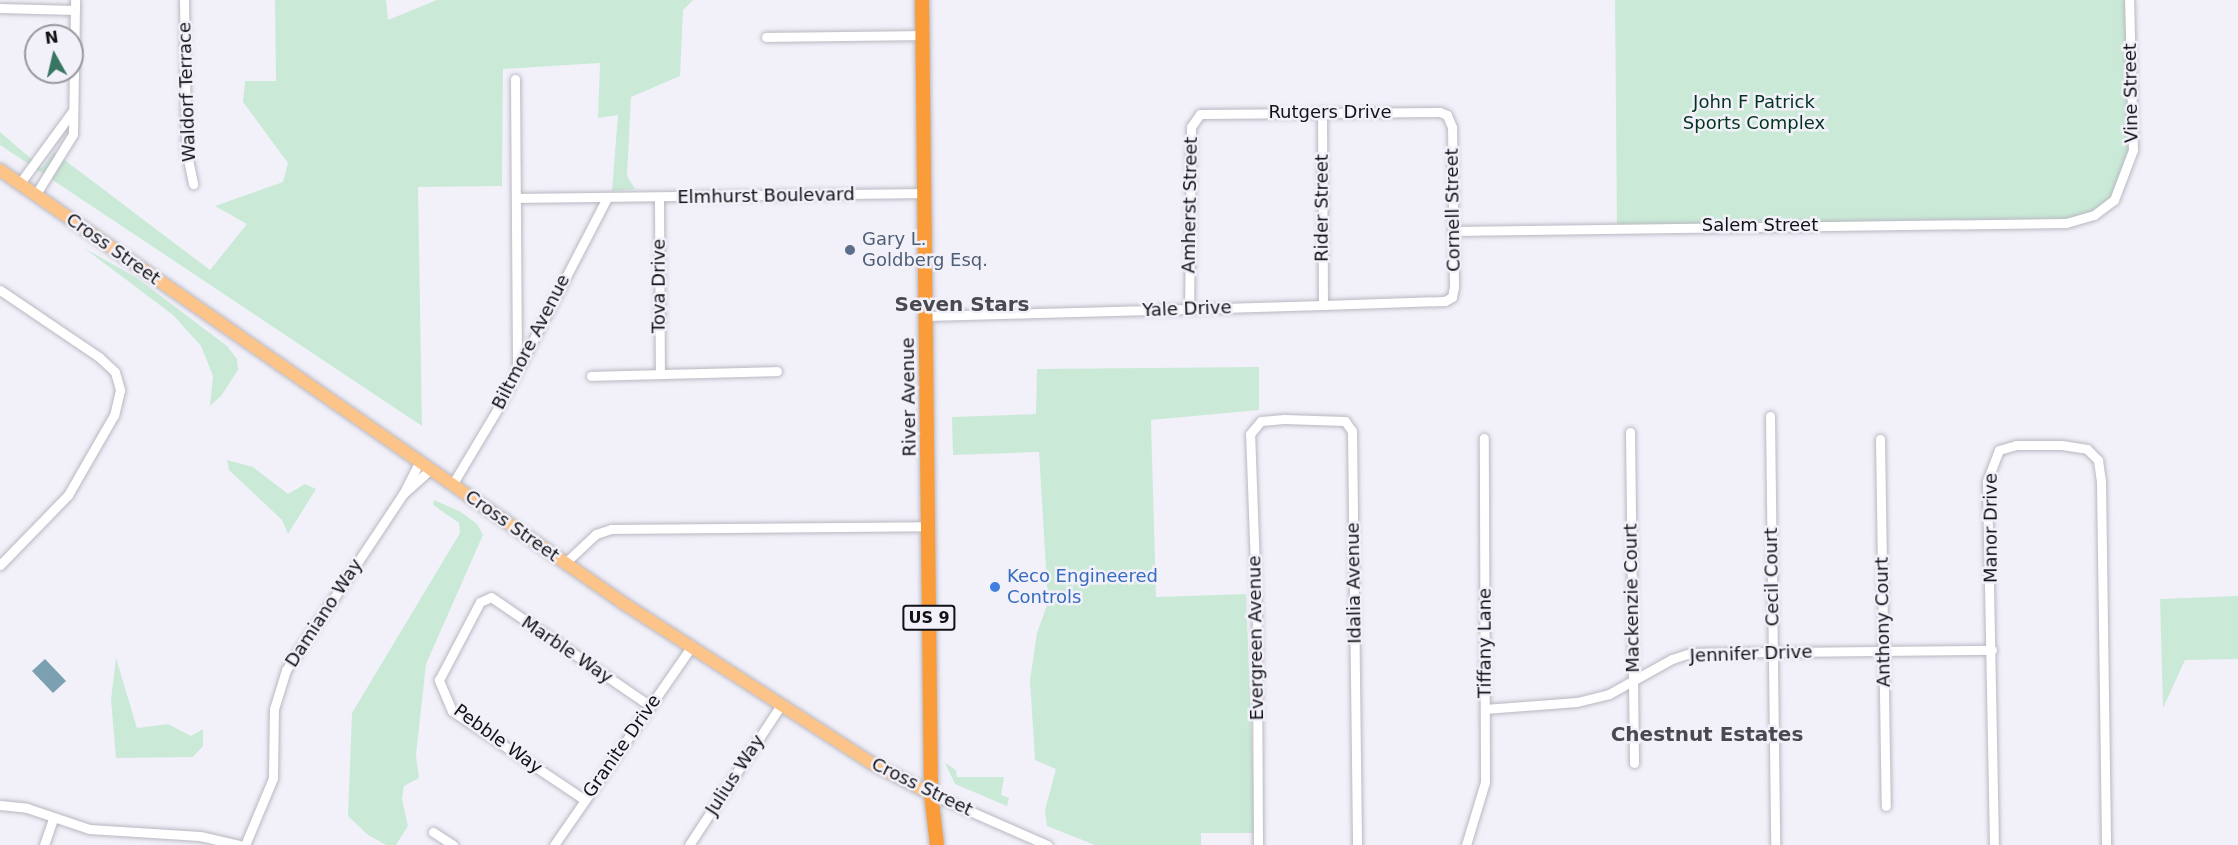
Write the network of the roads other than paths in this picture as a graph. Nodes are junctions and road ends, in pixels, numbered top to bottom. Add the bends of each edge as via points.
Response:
1 (75, 0) edge
2 (184, 0) edge
3 (922, 0) edge
4 (2129, 0) edge
5 (0, 8) edge
6 (75, 10) junction
7 (923, 35) junction
8 (766, 37) dead end
9 (515, 79) dead end
10 (72, 112) junction
11 (1322, 112) junction
12 (1209, 113) joint
13 (1449, 119) joint
14 (0, 170) edge
15 (20, 183) junction
16 (193, 184) dead end
17 (924, 193) junction
18 (36, 194) junction
19 (517, 198) junction
20 (607, 198) junction
21 (658, 199) junction
22 (2066, 223) joint
23 (1453, 231) junction
24 (0, 290) edge
25 (1448, 299) joint
26 (1323, 305) junction
27 (1189, 309) junction
28 (926, 316) junction
29 (517, 368) junction
30 (777, 371) dead end
31 (660, 373) junction
32 (591, 376) dead end
33 (1770, 416) dead end
34 (1252, 431) joint
35 (1630, 432) dead end
36 (1484, 438) dead end
37 (1880, 439) dead end
38 (419, 462) junction
39 (430, 470) junction
40 (452, 485) junction
41 (403, 494) junction
42 (928, 526) junction
43 (0, 548) edge
44 (8, 556) junction
45 (565, 563) junction
46 (0, 564) edge
47 (485, 600) joint
48 (691, 647) junction
49 (1992, 650) junction
50 (1884, 651) junction
51 (1773, 652) junction
52 (1633, 680) junction
53 (782, 705) junction
54 (650, 706) junction
55 (1485, 709) junction
56 (1634, 763) dead end
57 (931, 794) junction
58 (585, 800) junction
59 (0, 805) edge
60 (1886, 806) dead end
61 (53, 819) junction
62 (433, 832) dead end
63 (44, 845) edge
64 (239, 845) edge
65 (244, 845) edge
66 (453, 845) edge
67 (554, 845) edge
68 (689, 845) edge
69 (928, 845) edge
70 (937, 845) edge
71 (1047, 845) edge
72 (1258, 845) edge
73 (1357, 845) edge
74 (1466, 845) edge
75 (1775, 845) edge
76 (1994, 845) edge
77 (2106, 845) edge

1 - 6 street
2 - 16 street, Waldorf Terrace via 186,150
3 - 7 highway, River Avenue / US 9
4 - 22 street, Vine Street via 2133,150 2127,174 2114,200 2094,215
5 - 6 street
6 - 10 street
7 - 8 street
7 - 17 highway, River Avenue / US 9
9 - 19 street
10 - 15 street
10 - 18 street via 73,134
11 - 12 street, Rutgers Drive
11 - 13 street, Rutgers Drive via 1440,112
11 - 26 street, Rider Street
12 - 27 street, Amherst Street via 1200,114 1191,127
13 - 23 street, Cornell Street
14 - 15 main road, Cross Street
15 - 18 main road, Cross Street
17 - 21 street, Elmhurst Boulevard
17 - 28 highway, River Avenue / US 9
18 - 38 main road, Cross Street
19 - 20 street, Elmhurst Boulevard
19 - 29 street
20 - 21 street, Elmhurst Boulevard
20 - 29 street, Biltmore Avenue
21 - 31 street, Tova Drive
22 - 23 street, Salem Street
23 - 25 street, Cornell Street via 1454,286
24 - 44 street via 99,357 115,372 120,390 114,415 68,495
25 - 26 street, Yale Drive
26 - 27 street, Yale Drive
27 - 28 street, Yale Drive
28 - 42 highway, River Avenue / US 9
29 - 40 street, Biltmore Avenue
30 - 31 street
31 - 32 street
33 - 51 street, Cecil Court
34 - 72 street, Evergreen Avenue
34 - 73 street, Idalia Avenue via 1261,421 1284,419 1346,421 1352,431
35 - 52 street, Mackenzie Court
36 - 55 street, Tiffany Lane
37 - 50 street, Anthony Court
38 - 39 main road, Cross Street
38 - 41 street, Damiano Way
39 - 40 main road, Cross Street
39 - 41 street, Damiano Way
40 - 45 main road, Cross Street
41 - 65 street, Damiano Way via 286,670 274,709 273,778
42 - 45 street via 611,530 596,534
42 - 57 highway, River Avenue / US 9
43 - 44 street
44 - 46 street
45 - 48 main road, Cross Street
47 - 54 street, Marble Way via 491,597
47 - 58 street, Pebble Way via 440,681 452,711
48 - 53 main road, Cross Street
48 - 54 street, Granite Drive
49 - 50 street, Jennifer Drive
49 - 76 street, Manor Drive
49 - 77 street, Manor Drive via 1987,481 1991,463 1999,450 2016,445 2087,449 2098,460 2101,482
50 - 51 street, Jennifer Drive
50 - 60 street, Anthony Court
51 - 52 street, Jennifer Drive via 1691,653 1672,658
51 - 75 street, Cecil Court
52 - 55 street, Jennifer Drive via 1609,694 1577,702
52 - 56 street, Mackenzie Court
53 - 57 main road, Cross Street via 871,763
53 - 68 street, Julius Way
54 - 58 street, Granite Drive
55 - 74 street, Tiffany Lane via 1485,782
57 - 69 highway, River Avenue / US 9
57 - 70 highway, River Avenue / US 9
57 - 71 street, Cross Street
58 - 67 street, Granite Drive
59 - 61 street via 27,808
61 - 63 street
61 - 64 street via 89,829 200,836
62 - 66 street

